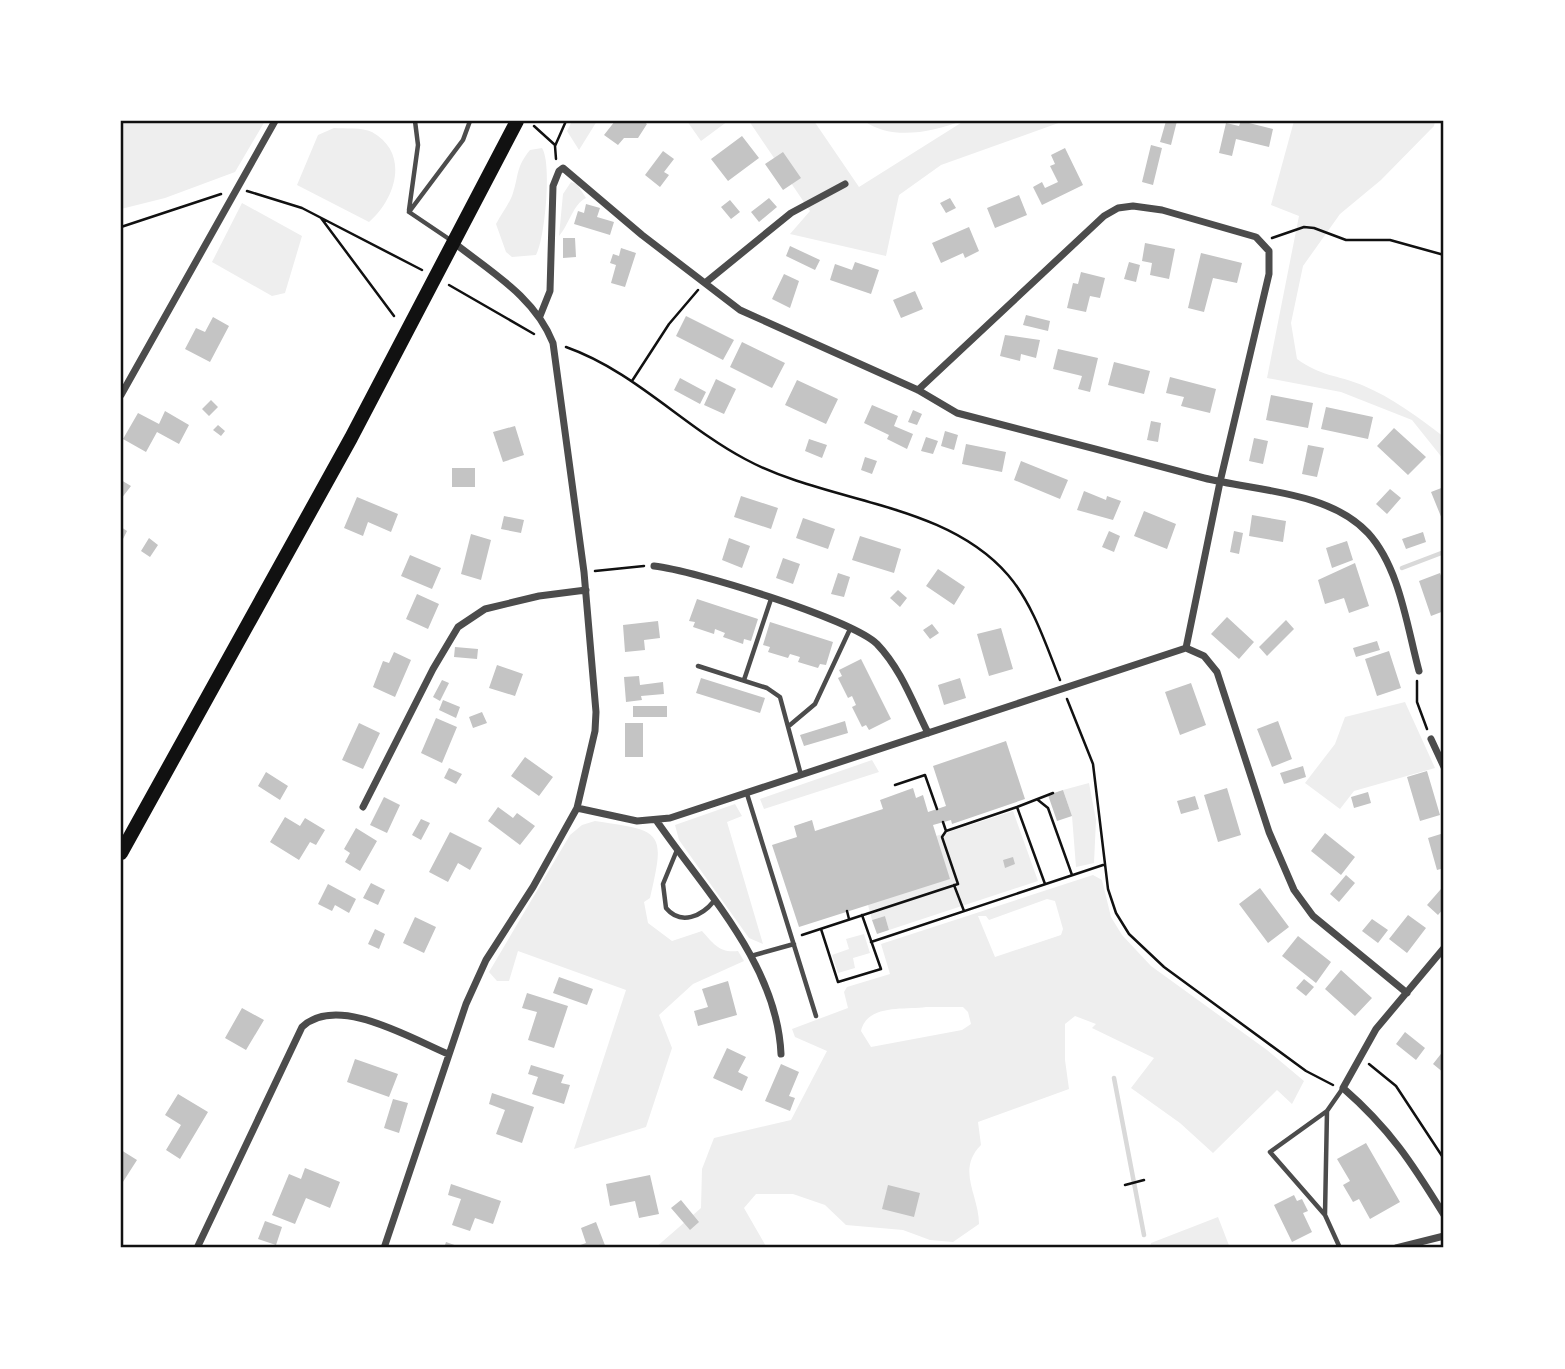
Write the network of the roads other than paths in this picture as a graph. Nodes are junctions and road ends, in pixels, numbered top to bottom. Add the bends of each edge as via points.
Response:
1 (275, 121) edge
2 (415, 121) edge
3 (470, 121) edge
4 (517, 121) edge
5 (845, 184) dead end
6 (409, 212) junction
7 (453, 242) junction
8 (705, 283) junction
9 (540, 316) junction
10 (918, 390) junction
11 (121, 395) edge
12 (1220, 482) junction
13 (653, 566) road end
14 (586, 590) junction
15 (771, 599) junction
16 (851, 627) junction
17 (1186, 648) junction
18 (698, 666) dead end
19 (1419, 671) road end
20 (744, 680) junction
21 (790, 725) junction
22 (928, 733) junction
23 (1431, 739) road end
24 (1444, 767) edge
25 (801, 776) junction
26 (747, 794) junction
27 (363, 807) dead end
28 (577, 808) junction
29 (656, 820) junction
30 (677, 850) junction
31 (121, 853) edge
32 (714, 901) junction
33 (794, 944) junction
34 (1444, 948) edge
35 (751, 956) junction
36 (1407, 993) junction
37 (816, 1016) dead end
38 (448, 1054) junction
39 (781, 1054) dead end
40 (1343, 1088) junction
41 (1326, 1111) junction
42 (1325, 1215) junction
43 (1444, 1215) edge
44 (1444, 1236) edge
45 (197, 1248) edge
46 (384, 1248) edge
47 (1340, 1248) edge
48 (1396, 1248) edge

1 - 11 street
2 - 6 lane via 418,145
3 - 6 lane via 463,140
4 - 7 highway
5 - 8 street via 783,219
6 - 7 lane
7 - 9 street via 527,300
7 - 31 highway via 331,474
8 - 9 street via 564,168 555,177 550,291
8 - 10 street via 761,321
9 - 14 street via 554,343
10 - 12 street via 957,413
10 - 12 street via 1104,216 1133,206 1162,210 1263,241 1271,259
12 - 17 street
12 - 19 street via 1310,501 1354,521 1368,534 1392,575
13 - 15 street
14 - 27 street via 485,609 458,627
14 - 28 street via 596,712
15 - 16 street
15 - 20 lane
16 - 21 lane via 815,704
16 - 22 street via 875,643 888,659
17 - 22 street
17 - 36 street via 1204,656 1217,672 1276,852 1294,890 1313,916
18 - 20 lane
20 - 21 lane via 780,697
21 - 25 lane
22 - 25 street
23 - 24 street
25 - 26 street
26 - 29 street
26 - 33 lane
28 - 29 street
28 - 38 street via 486,960
29 - 30 street
30 - 32 street
30 - 32 lane via 663,884 666,908 677,917 695,917
32 - 35 street
33 - 35 lane
33 - 37 lane
34 - 36 street
35 - 39 street via 776,1018
36 - 40 street via 1376,1029
38 - 45 street via 364,1019 329,1014 311,1019 302,1027
38 - 46 street via 410,1181
40 - 41 lane
40 - 43 street via 1394,1138
41 - 42 lane
41 - 42 lane via 1270,1152
42 - 47 lane
44 - 48 street

